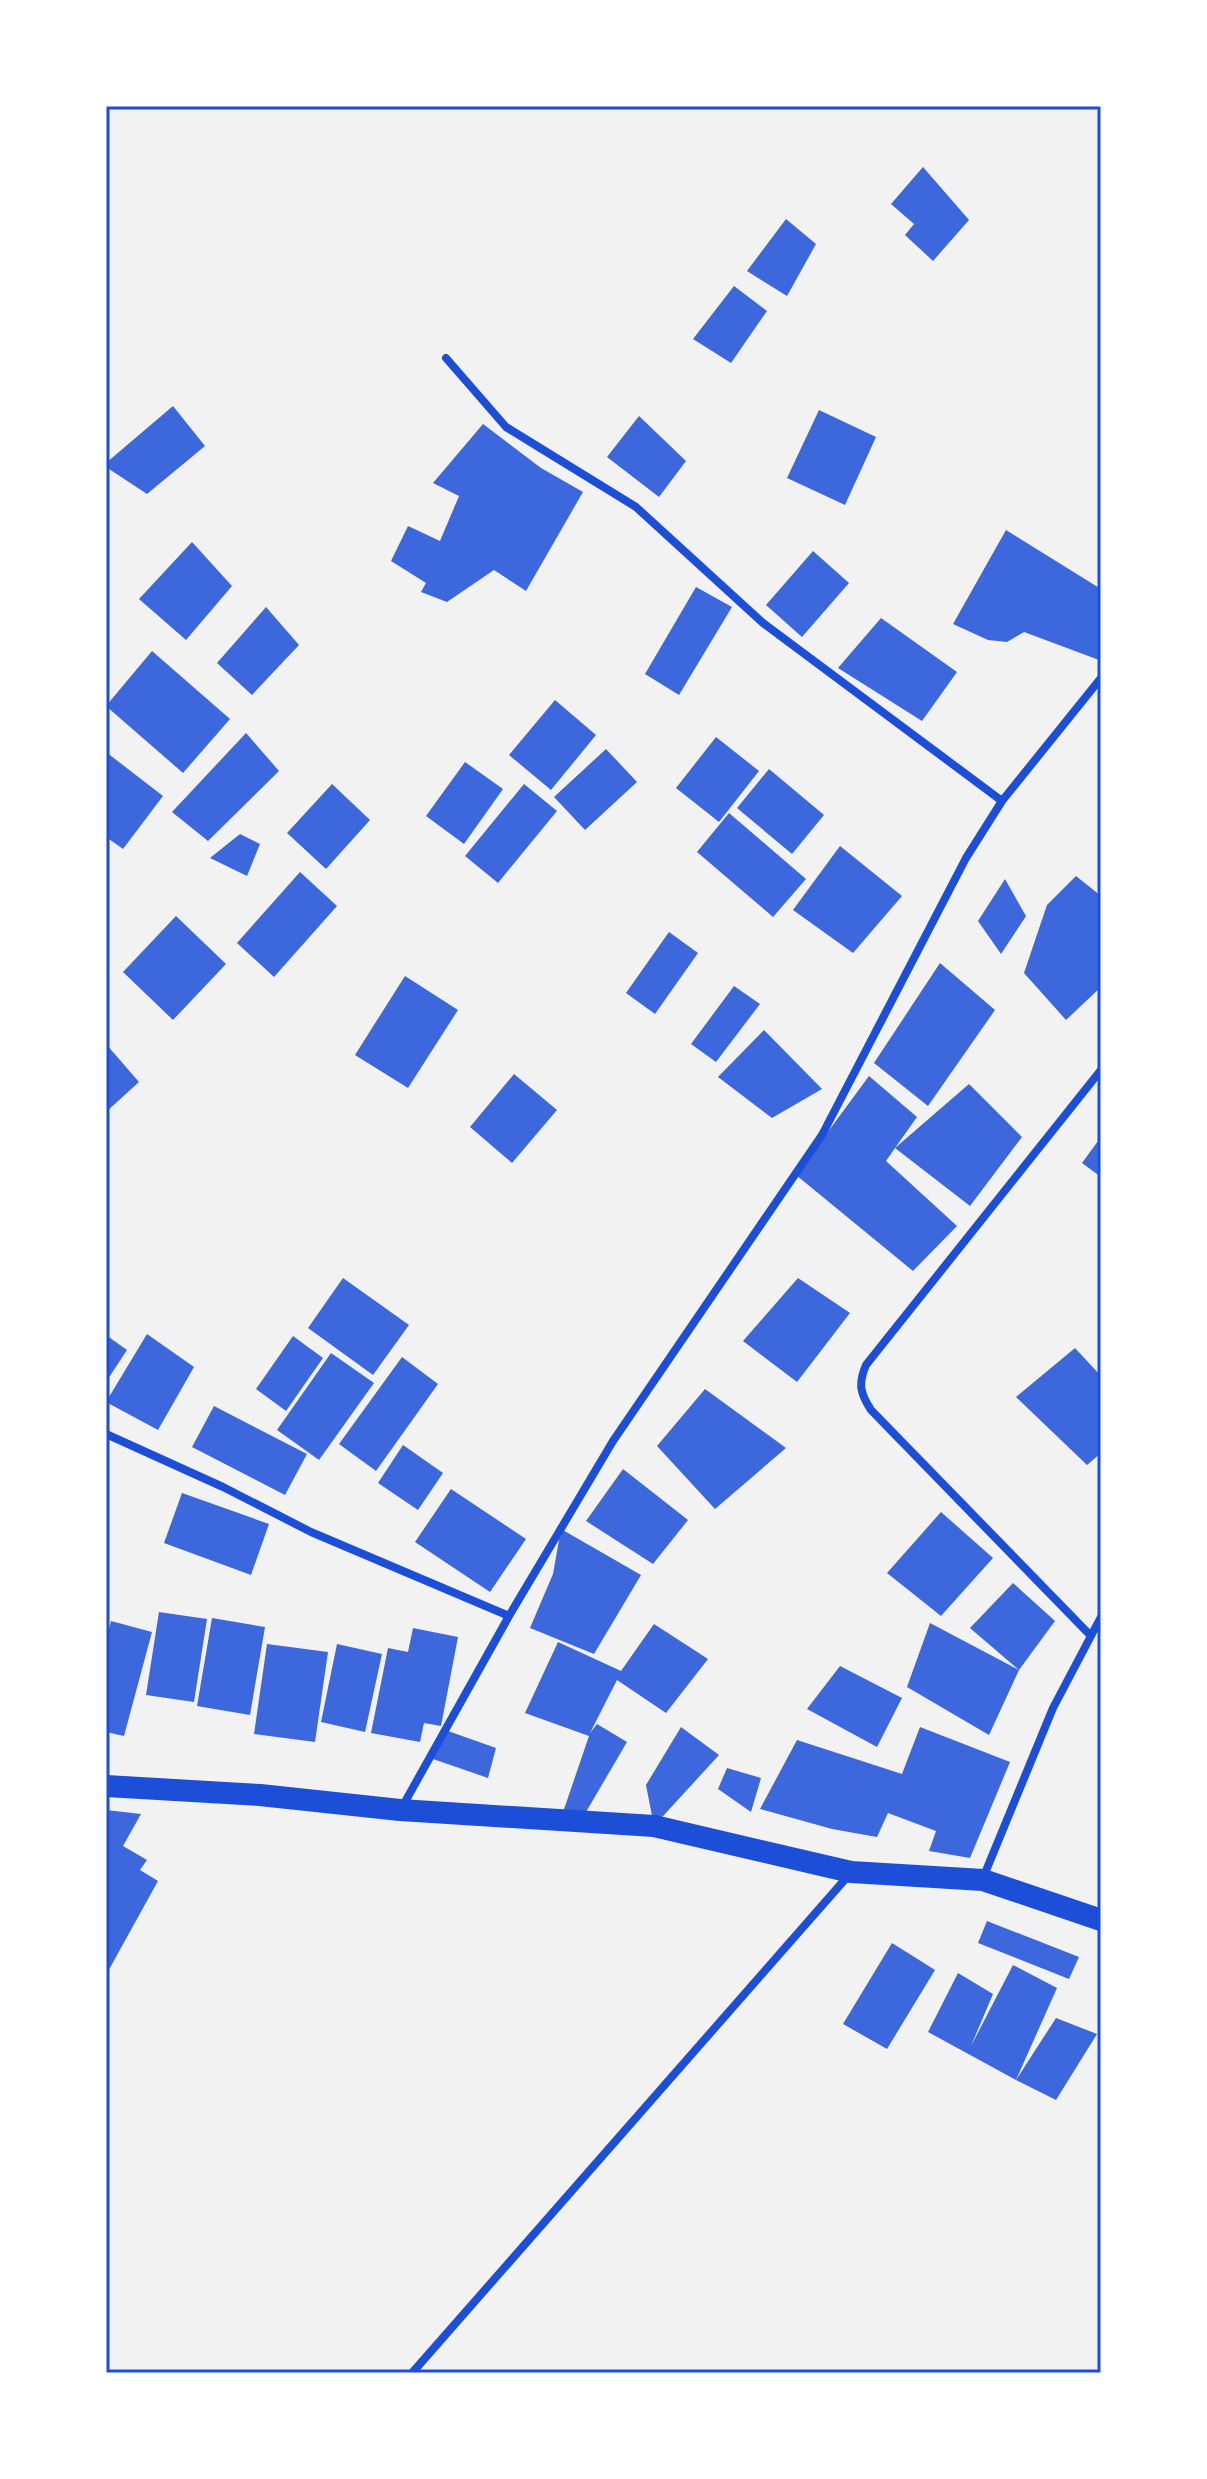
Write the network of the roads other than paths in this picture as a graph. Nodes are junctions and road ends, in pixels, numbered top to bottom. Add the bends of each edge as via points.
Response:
1 (446, 358) dead end
2 (1101, 678) edge
3 (1002, 801) junction
4 (1101, 1070) edge
5 (106, 1434) edge
6 (509, 1616) junction
7 (1101, 1617) edge
8 (1090, 1635) junction
9 (106, 1786) edge
10 (400, 1810) junction
11 (851, 1872) junction
12 (983, 1880) junction
13 (1101, 1920) edge
14 (412, 2373) edge

1 - 3 street via 506,427 636,507 772,630
2 - 3 street
3 - 6 street via 966,858 822,1135 622,1427
4 - 8 street via 866,1365 860,1381 861,1395 871,1410
5 - 6 street via 311,1532
6 - 10 street
7 - 8 street
8 - 12 street via 1053,1708
9 - 10 highway
10 - 11 highway via 654,1826
11 - 12 highway
11 - 14 street
12 - 13 highway

